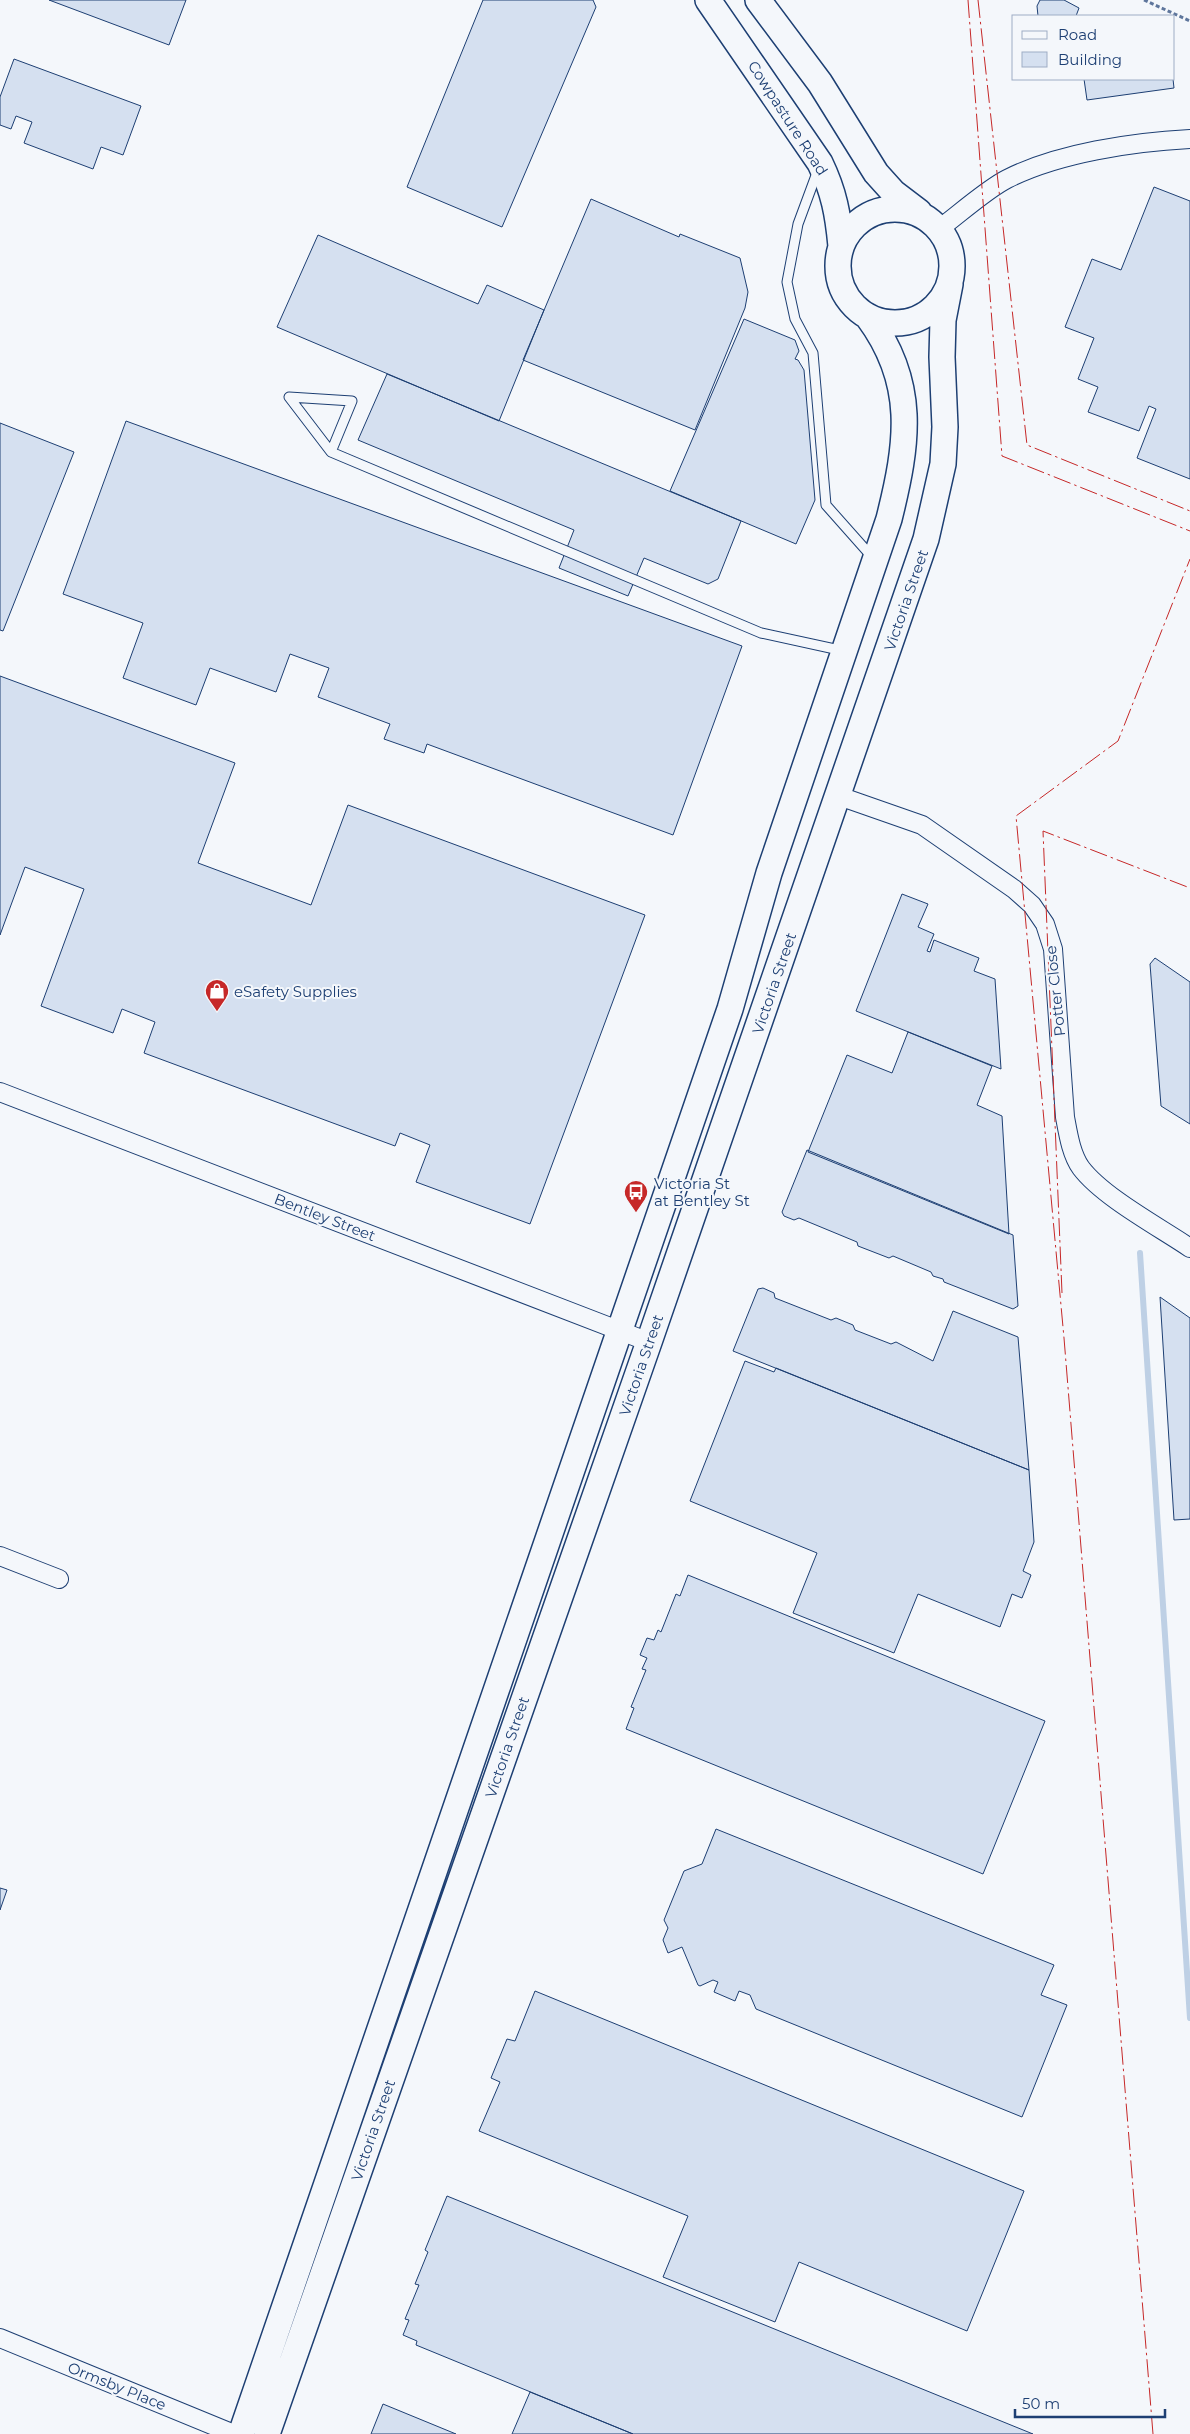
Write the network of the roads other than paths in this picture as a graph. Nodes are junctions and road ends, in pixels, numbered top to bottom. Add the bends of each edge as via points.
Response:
1 (708, 0) edge
2 (758, 0) edge
3 (1190, 139) edge
4 (820, 163) junction
5 (933, 223) junction
6 (841, 246) junction
7 (950, 284) junction
8 (868, 317) junction
9 (331, 452) junction
10 (875, 560) junction
11 (844, 651) junction
12 (839, 796) junction
13 (0, 1092) edge
14 (1190, 1248) edge
15 (619, 1331) junction
16 (649, 1342) junction
17 (0, 1556) edge
18 (59, 1579) dead end
19 (0, 2338) edge
20 (234, 2434) edge
21 (241, 2434) edge
22 (267, 2434) edge

1 - 4 main road, Cowpasture Road
2 - 5 main road via 820,83 876,173 894,193
3 - 5 street via 1102,150 1040,167 1006,179
4 - 6 main road, Cowpasture Road via 838,210
4 - 10 lane via 798,224 786,282 795,319 813,353 826,505
5 - 6 main road via 911,210 877,211 861,219
5 - 7 main road via 949,245 952,261
6 - 8 main road via 838,263 842,286 855,307
7 - 8 main road via 931,311 916,319 900,323
7 - 12 main road, Victoria Street via 943,320 945,427 936,500 926,539
8 - 10 main road, Victoria Street via 894,362 906,415 899,478
9 - 9 lane via 352,400 289,397 307,421
9 - 11 lane via 761,632
10 - 11 main road, Victoria Street
11 - 15 main road, Victoria Street via 769,873 730,1009
12 - 14 street, Potter Close via 922,825 1032,904 1044,924 1052,949 1065,1116 1070,1142 1080,1166 1097,1185
12 - 16 main road, Victoria Street
13 - 15 street, Bentley Street
15 - 16 street, Bentley Street
15 - 21 main road, Victoria Street
16 - 22 main road, Victoria Street
17 - 18 street
19 - 20 street, Ormsby Place

